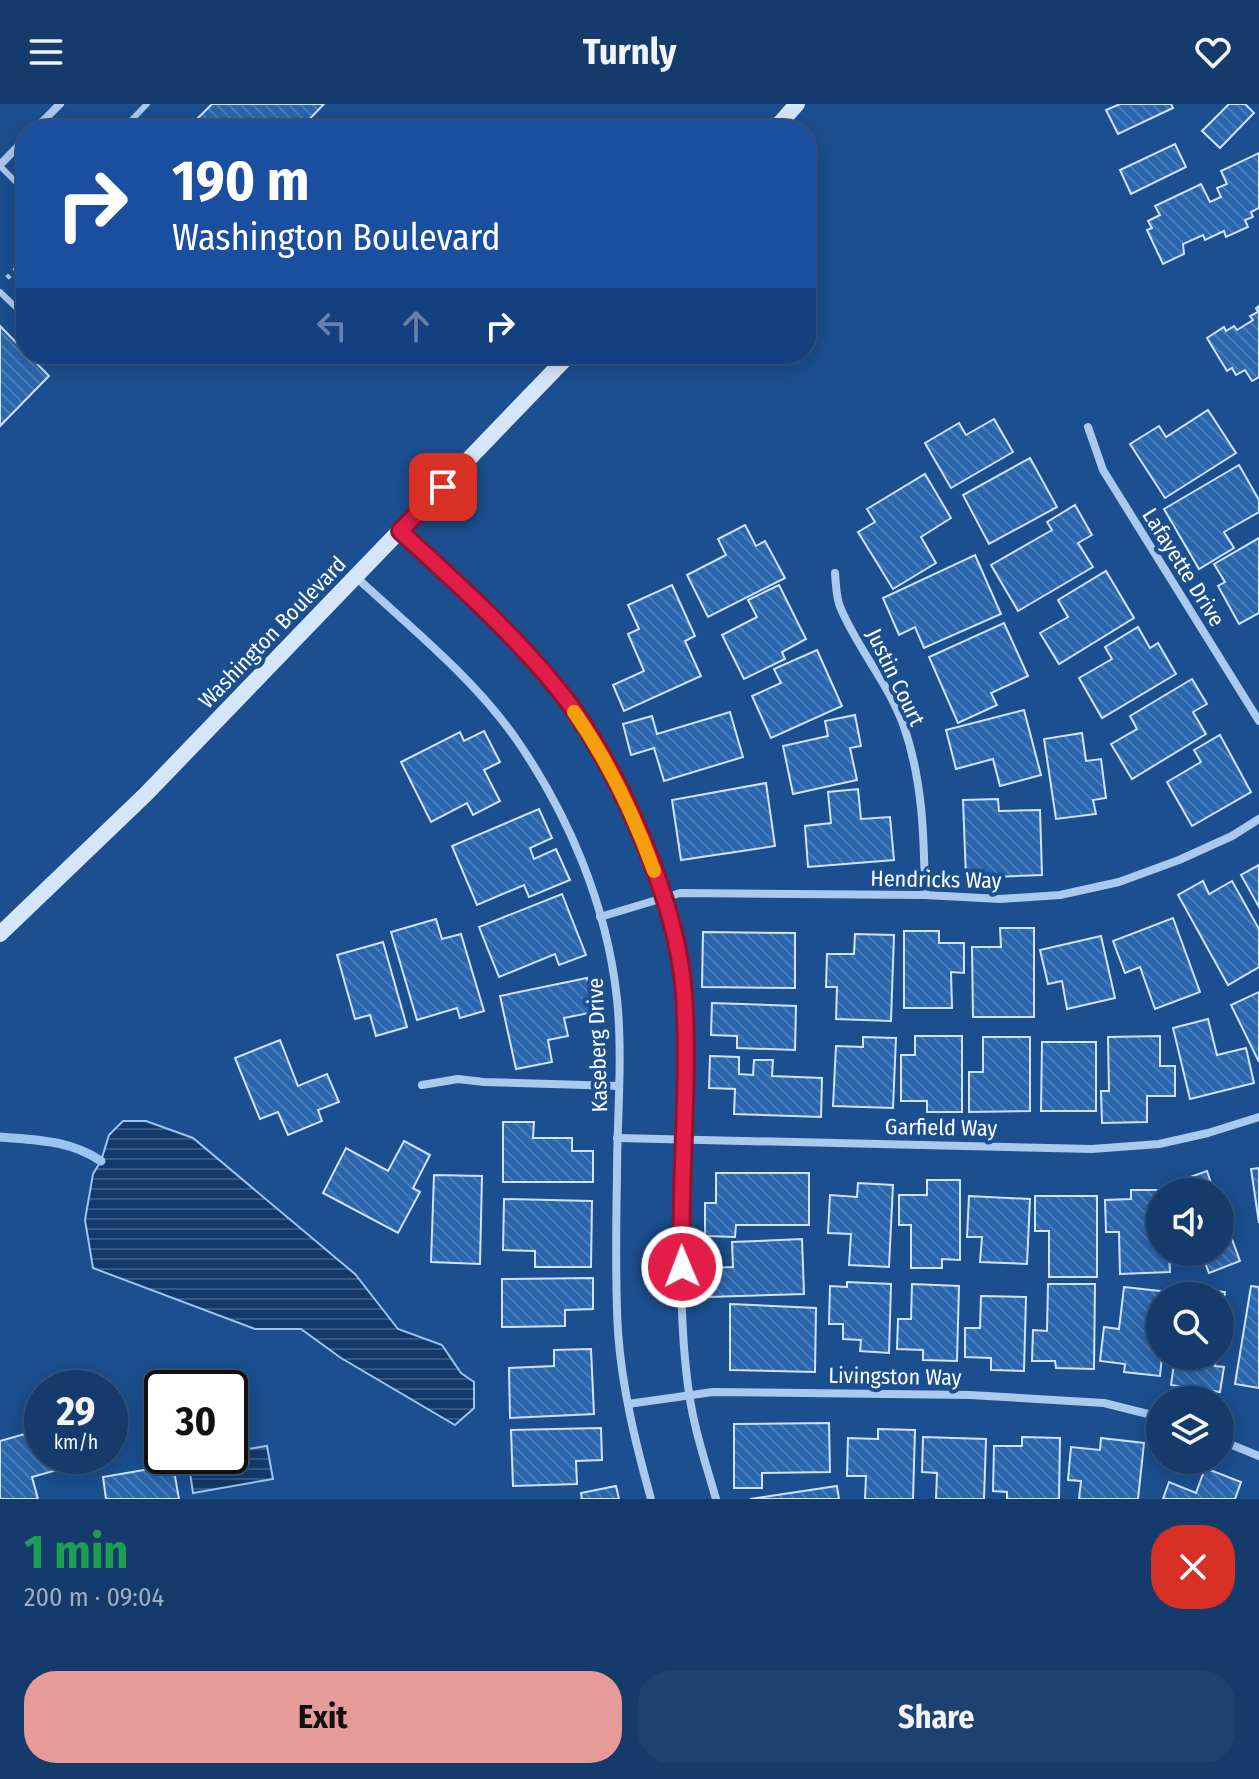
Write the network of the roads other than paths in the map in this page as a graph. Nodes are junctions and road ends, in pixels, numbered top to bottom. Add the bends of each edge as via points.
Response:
1 (60, 104) edge
2 (147, 104) edge
3 (797, 104) edge
4 (44, 120) edge
5 (132, 120) edge
6 (783, 120) edge
7 (16, 149) edge
8 (0, 166) edge
9 (16, 182) edge
10 (0, 292) edge
11 (16, 307) edge
12 (560, 364) edge
13 (1088, 427) dead end
14 (400, 531) junction
15 (835, 573) dead end
16 (356, 577) junction
17 (1259, 721) edge
18 (1259, 819) edge
19 (925, 895) junction
20 (664, 898) junction
21 (600, 917) junction
22 (0, 934) edge
23 (422, 1085) dead end
24 (618, 1086) junction
25 (1259, 1117) edge
26 (617, 1138) junction
27 (683, 1140) junction
28 (689, 1394) junction
29 (628, 1404) junction
30 (1146, 1414) edge
31 (1234, 1446) edge
32 (1259, 1456) edge
33 (651, 1499) edge
34 (716, 1499) edge

1 - 4 street
2 - 5 lane
3 - 6 main road
7 - 8 street
8 - 9 lane
10 - 11 lane
12 - 14 main road, Washington Boulevard
13 - 17 street, Lafayette Drive via 1103,470
14 - 16 main road, Washington Boulevard
14 - 20 street via 563,695 620,789
15 - 19 street, Justin Court via 840,607 902,722 918,776
16 - 21 street, Kaseberg Drive via 476,691 512,734 562,816
16 - 22 main road, Washington Boulevard via 146,794
18 - 19 street, Hendricks Way via 1179,860 1119,882 1060,895
19 - 20 street, Hendricks Way via 680,893
20 - 21 street, Hendricks Way
20 - 27 street via 684,991
21 - 24 street, Kaseberg Drive via 617,1000
23 - 24 street via 458,1079
24 - 26 street, Kaseberg Drive
25 - 27 street, Garfield Way via 1159,1144 1092,1149
26 - 27 street, Garfield Way
26 - 29 street, Kaseberg Drive via 618,1333
27 - 28 street
28 - 29 street, Livingston Way
28 - 30 street, Livingston Way via 1033,1398 1104,1403
28 - 34 street
29 - 33 street, Kaseberg Drive
31 - 32 street

